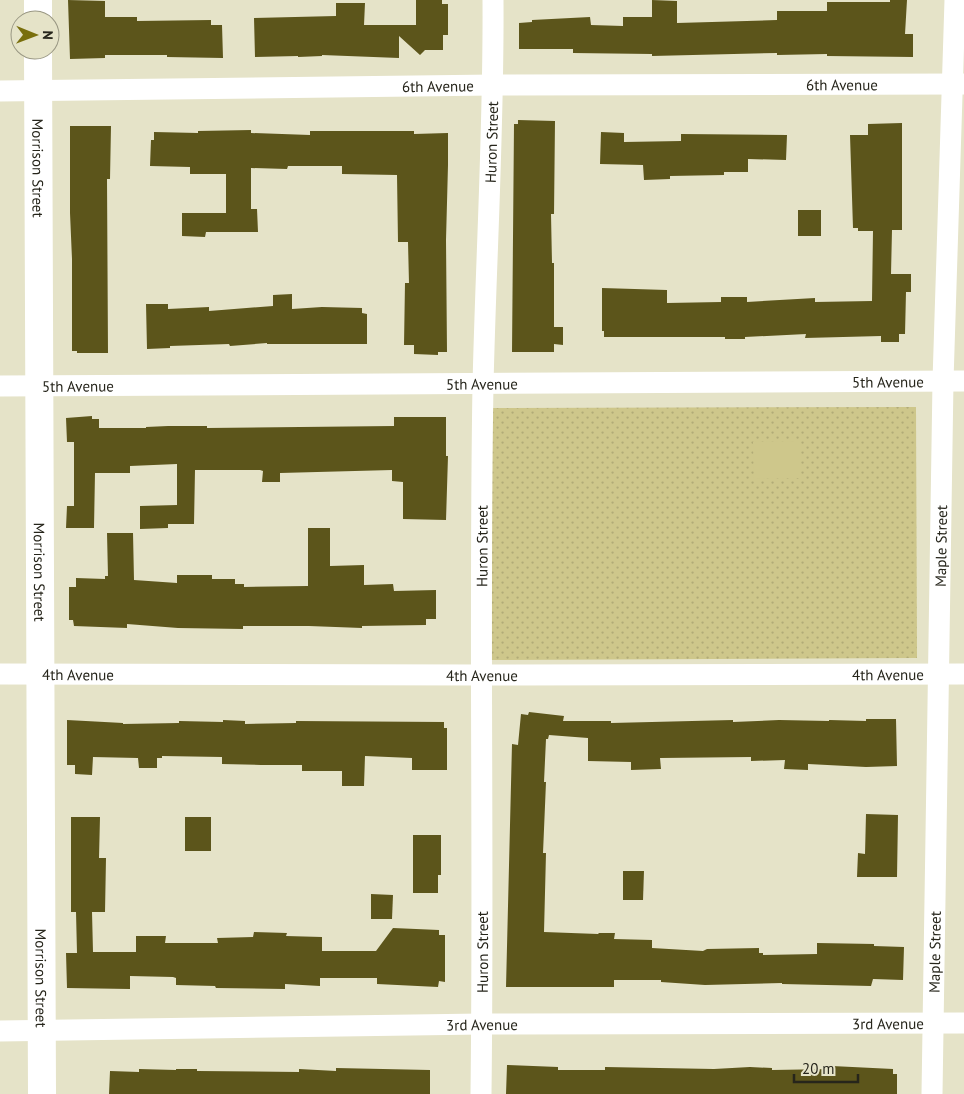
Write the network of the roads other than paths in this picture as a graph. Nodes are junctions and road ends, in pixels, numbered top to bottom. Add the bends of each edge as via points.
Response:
1 (493, 0) edge
2 (955, 0) edge
3 (38, 60) edge
4 (958, 84) edge
5 (494, 85) junction
6 (38, 90) junction
7 (0, 91) edge
8 (943, 381) junction
9 (964, 381) edge
10 (484, 382) junction
11 (0, 386) edge
12 (39, 386) junction
13 (42, 673) junction
14 (0, 674) edge
15 (939, 674) junction
16 (964, 674) edge
17 (480, 675) junction
18 (933, 1023) junction
19 (964, 1023) edge
20 (482, 1024) junction
21 (0, 1031) edge
22 (42, 1031) junction
23 (42, 1094) edge
24 (481, 1094) edge
25 (932, 1094) edge

1 - 5 street, Huron Street
2 - 4 street, Maple Street
3 - 6 street, Morrison Street
4 - 5 street, 6th Avenue
4 - 8 street, Maple Street
5 - 6 street, 6th Avenue
5 - 10 street, Huron Street
6 - 7 street, 6th Avenue
6 - 12 street, Morrison Street
8 - 9 street, 5th Avenue
8 - 10 street, 5th Avenue
8 - 15 street, Maple Street
10 - 12 street, 5th Avenue
10 - 17 street, Huron Street
11 - 12 street, 5th Avenue
12 - 13 street, Morrison Street
13 - 14 street, 4th Avenue
13 - 17 street, 4th Avenue
13 - 22 street, Morrison Street
15 - 16 street, 4th Avenue
15 - 17 street, 4th Avenue
15 - 18 street, Maple Street
17 - 20 street, Huron Street
18 - 19 street, 3rd Avenue
18 - 20 street, 3rd Avenue
18 - 25 street, Maple Street
20 - 22 street, 3rd Avenue
20 - 24 street, Huron Street
21 - 22 street, 3rd Avenue
22 - 23 street, Morrison Street

